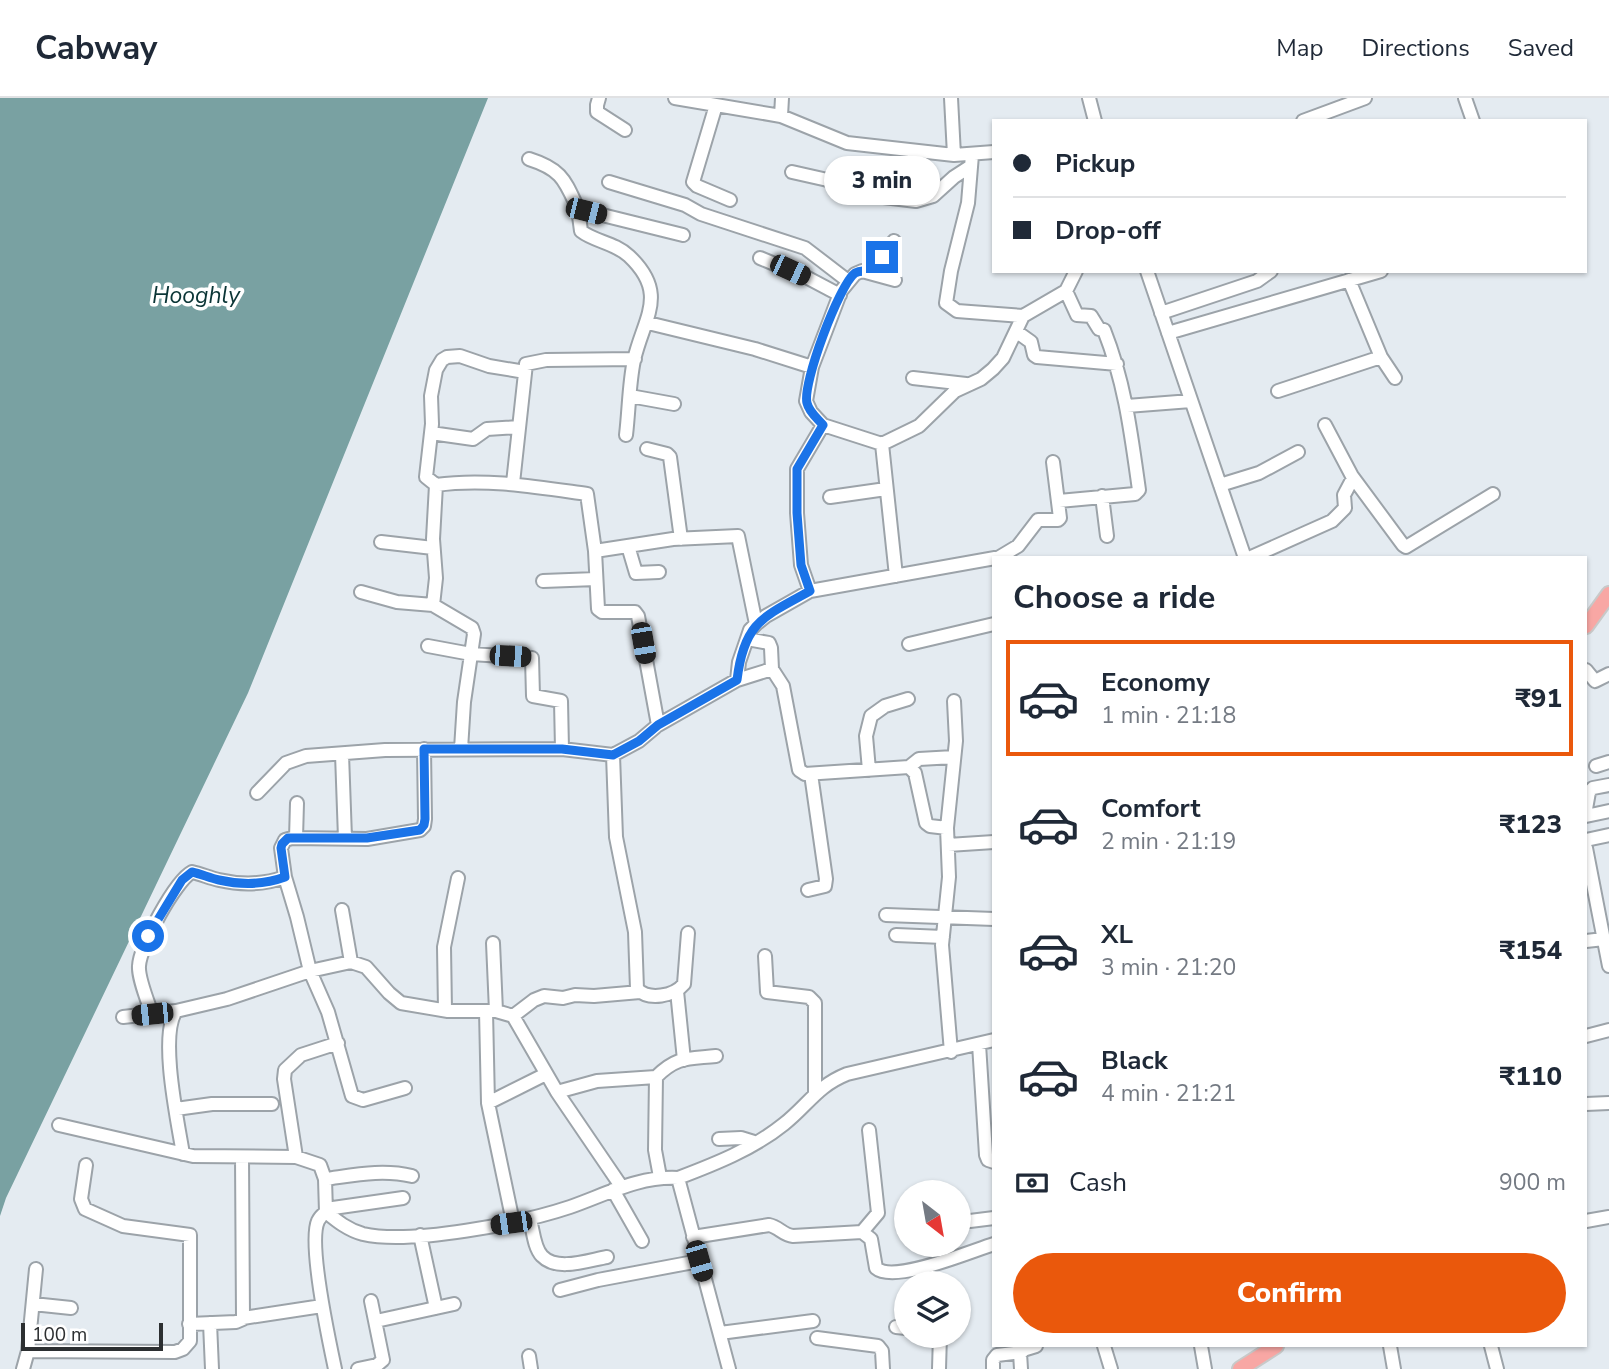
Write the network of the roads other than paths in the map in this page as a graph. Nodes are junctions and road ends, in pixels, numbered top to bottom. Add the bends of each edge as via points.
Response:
1 (599, 98) edge
2 (676, 98) edge
3 (782, 98) edge
4 (951, 98) edge
5 (1089, 98) edge
6 (1366, 98) edge
7 (1480, 98) edge
8 (1466, 100) edge
9 (722, 103) edge
10 (781, 116) junction
11 (1094, 119) edge
12 (1310, 119) edge
13 (1472, 119) edge
14 (625, 130) dead end
15 (992, 153) edge
16 (954, 155) junction
17 (529, 159) dead end
18 (971, 161) junction
19 (792, 172) dead end
20 (609, 182) dead end
21 (730, 200) dead end
22 (580, 213) junction
23 (683, 234) dead end
24 (894, 241) dead end
25 (760, 258) dead end
26 (871, 272) junction
27 (1075, 273) edge
28 (1148, 273) edge
29 (1267, 273) edge
30 (1374, 273) edge
31 (895, 280) dead end
32 (1349, 280) junction
33 (848, 281) junction
34 (1066, 291) junction
35 (840, 295) junction
36 (1161, 313) junction
37 (1023, 316) junction
38 (648, 323) junction
39 (1017, 332) junction
40 (1168, 333) junction
41 (1381, 357) junction
42 (635, 359) junction
43 (1117, 364) junction
44 (812, 367) junction
45 (525, 372) junction
46 (913, 378) dead end
47 (1395, 378) dead end
48 (967, 384) junction
49 (1278, 391) dead end
50 (630, 396) junction
51 (1191, 401) junction
52 (674, 404) dead end
53 (1127, 407) junction
54 (823, 425) junction
55 (1325, 425) dead end
56 (519, 428) junction
57 (431, 433) junction
58 (626, 435) dead end
59 (881, 444) junction
60 (647, 449) dead end
61 (1298, 452) dead end
62 (1053, 462) dead end
63 (1352, 476) junction
64 (513, 483) junction
65 (436, 485) junction
66 (1220, 485) junction
67 (886, 489) junction
68 (1493, 494) dead end
69 (1102, 496) junction
70 (830, 497) dead end
71 (1059, 501) junction
72 (1107, 536) dead end
73 (681, 539) junction
74 (381, 542) dead end
75 (628, 547) junction
76 (433, 548) junction
77 (596, 551) junction
78 (1000, 556) edge
79 (1246, 556) edge
80 (1251, 556) edge
81 (992, 559) edge
82 (659, 572) dead end
83 (896, 576) junction
84 (596, 579) junction
85 (543, 581) dead end
86 (810, 591) junction
87 (360, 592) dead end
88 (1609, 594) edge
89 (433, 605) junction
90 (756, 624) junction
91 (992, 624) edge
92 (1587, 625) edge
93 (747, 639) junction
94 (909, 645) dead end
95 (428, 646) dead end
96 (471, 654) junction
97 (772, 668) junction
98 (1587, 671) edge
99 (1609, 674) edge
100 (737, 680) junction
101 (908, 699) dead end
102 (954, 701) dead end
103 (658, 725) junction
104 (461, 748) junction
105 (424, 749) junction
106 (562, 749) junction
107 (342, 754) junction
108 (613, 755) junction
109 (954, 757) junction
110 (909, 767) junction
111 (869, 770) junction
112 (811, 774) junction
113 (1609, 785) edge
114 (257, 793) dead end
115 (1587, 800) edge
116 (297, 803) dead end
117 (1609, 811) edge
118 (1587, 816) edge
119 (947, 828) junction
120 (1609, 835) edge
121 (296, 838) junction
122 (345, 838) junction
123 (1587, 841) edge
124 (992, 842) edge
125 (948, 845) junction
126 (1587, 861) edge
127 (285, 877) junction
128 (458, 878) dead end
129 (808, 890) dead end
130 (342, 910) dead end
131 (1592, 914) edge
132 (886, 915) dead end
133 (945, 916) junction
134 (992, 919) edge
135 (688, 933) dead end
136 (896, 935) dead end
137 (943, 937) junction
138 (1604, 939) junction
139 (1587, 941) edge
140 (494, 943) dead end
141 (765, 956) dead end
142 (1608, 958) edge
143 (351, 962) junction
144 (310, 971) junction
145 (677, 991) junction
146 (640, 992) junction
147 (445, 1010) junction
148 (176, 1011) junction
149 (491, 1011) junction
150 (152, 1014) junction
151 (513, 1016) junction
152 (123, 1017) dead end
153 (1609, 1030) edge
154 (1587, 1036) edge
155 (992, 1041) edge
156 (338, 1043) junction
157 (979, 1044) junction
158 (951, 1052) junction
159 (716, 1056) dead end
160 (684, 1060) junction
161 (546, 1074) junction
162 (656, 1077) junction
163 (405, 1088) dead end
164 (557, 1093) junction
165 (815, 1094) junction
166 (488, 1103) junction
167 (1609, 1103) edge
168 (272, 1104) dead end
169 (1587, 1104) edge
170 (176, 1109) junction
171 (59, 1125) dead end
172 (869, 1130) dead end
173 (719, 1139) dead end
174 (754, 1142) junction
175 (183, 1154) junction
176 (243, 1157) junction
177 (296, 1157) junction
178 (992, 1161) edge
179 (86, 1165) dead end
180 (412, 1176) dead end
181 (660, 1177) junction
182 (678, 1178) junction
183 (325, 1179) junction
184 (617, 1188) junction
185 (402, 1198) dead end
186 (326, 1211) junction
187 (1609, 1217) edge
188 (992, 1218) edge
189 (530, 1219) junction
190 (971, 1221) dead end
191 (1587, 1221) edge
192 (513, 1223) junction
193 (862, 1232) junction
194 (420, 1235) junction
195 (693, 1237) junction
196 (642, 1241) dead end
197 (992, 1245) edge
198 (607, 1257) dead end
199 (699, 1261) junction
200 (36, 1269) dead end
201 (559, 1290) dead end
202 (371, 1301) dead end
203 (33, 1304) junction
204 (454, 1304) dead end
205 (322, 1306) junction
206 (71, 1308) dead end
207 (436, 1308) junction
208 (243, 1319) junction
209 (376, 1321) junction
210 (813, 1321) dead end
211 (210, 1323) junction
212 (190, 1324) junction
213 (720, 1333) junction
214 (817, 1338) dead end
215 (1033, 1347) edge
216 (1104, 1347) edge
217 (1201, 1347) edge
218 (1274, 1347) edge
219 (1390, 1347) edge
220 (1491, 1347) edge
221 (940, 1348) edge
222 (28, 1352) junction
223 (1021, 1352) junction
224 (529, 1356) dead end
225 (23, 1369) edge
226 (212, 1369) edge
227 (335, 1369) edge
228 (358, 1369) edge
229 (531, 1369) edge
230 (729, 1369) edge
231 (883, 1369) edge
232 (939, 1369) edge
233 (993, 1369) edge
234 (1021, 1369) edge
235 (1111, 1369) edge
236 (1205, 1369) edge
237 (1240, 1369) edge
238 (1394, 1369) edge
239 (1497, 1369) edge

1 - 14 street via 597,112
2 - 9 street
3 - 10 street
4 - 16 street
5 - 11 street
6 - 12 street
7 - 8 street
8 - 13 street
9 - 10 street
9 - 21 street via 693,182
10 - 16 street via 847,143
15 - 18 street
16 - 18 street
17 - 22 street via 551,166 564,180
18 - 19 street via 933,196 916,201 851,193 832,181
18 - 37 street via 968,203 946,303 957,311
20 - 33 street via 805,248
22 - 23 street
22 - 38 street via 582,231 626,254 647,278 651,290
24 - 26 street
25 - 35 street
26 - 31 street
26 - 33 street via 862,271
27 - 34 street
28 - 36 street
29 - 36 street via 1257,281
30 - 32 street
32 - 40 street
32 - 41 street
33 - 35 street
34 - 37 street
34 - 43 street via 1077,315 1091,316 1104,330
35 - 44 street
36 - 40 street
37 - 39 street
38 - 42 street
38 - 44 street
39 - 43 street via 1031,342 1037,357
39 - 48 street via 993,369
40 - 51 street
41 - 47 street
41 - 49 street
42 - 45 street via 529,362
42 - 50 street
43 - 53 street
44 - 54 street via 806,401
45 - 56 street
45 - 57 street via 460,356 442,360 431,396
46 - 48 street
48 - 59 street via 919,426
50 - 52 street
50 - 58 street
51 - 53 street
51 - 66 street
53 - 69 street via 1139,490
54 - 59 street
54 - 86 street via 797,469 801,565
55 - 63 street
56 - 57 street via 487,429 473,439
56 - 64 street
57 - 65 street via 426,478
59 - 67 street
60 - 73 street via 670,457
61 - 66 street via 1259,473
62 - 71 street
63 - 68 street via 1406,547
63 - 80 street via 1341,514
64 - 65 street
64 - 77 street via 587,494
65 - 76 street
66 - 79 street
67 - 70 street
67 - 83 street
69 - 71 street
69 - 72 street
71 - 78 street via 1058,520 1038,520 1018,546
73 - 75 street
73 - 90 street via 738,536
74 - 76 street
75 - 77 street
75 - 82 street via 636,573
76 - 89 street
77 - 84 street
81 - 83 street
83 - 86 street
84 - 85 street
84 - 103 street via 598,611 635,612 638,616
86 - 90 street
87 - 89 street
88 - 92 main road
89 - 96 street via 469,624 474,634
90 - 93 street
91 - 94 street
93 - 97 street via 769,643
93 - 100 street
95 - 96 street
96 - 104 street
96 - 106 street via 532,658 533,696 561,701
97 - 100 street
97 - 112 street via 782,686 799,770
98 - 99 street via 1595,681
100 - 103 street
101 - 111 street via 871,716 866,736
102 - 109 street
103 - 108 street
104 - 105 street
104 - 106 street
105 - 107 street
105 - 122 street via 422,828 389,836
106 - 108 street
107 - 114 street via 295,758
107 - 122 street
108 - 146 street via 616,837 635,932
109 - 110 street via 919,759
109 - 119 street
110 - 111 street
110 - 119 street via 915,772 926,823
111 - 112 street
112 - 129 street via 826,879 825,886
113 - 115 street via 1593,788
116 - 121 street
117 - 118 street
119 - 125 street
120 - 123 street
121 - 122 street
121 - 127 street via 282,844
124 - 125 street
125 - 133 street
126 - 131 street
127 - 144 street
127 - 150 street via 253,884 192,872 182,880 148,936 139,964
128 - 147 street via 444,947
130 - 143 street
131 - 138 street
132 - 133 street
133 - 134 street
133 - 137 street
135 - 145 street via 684,984
136 - 137 street
137 - 158 street
138 - 139 street
138 - 142 street
140 - 149 street
141 - 165 street via 767,992 809,997 815,1003
143 - 144 street
143 - 147 street via 366,967 401,1003
144 - 148 street
144 - 156 street
145 - 146 street
145 - 160 street
146 - 151 street via 544,996
147 - 149 street
148 - 150 street
148 - 170 street via 170,1058
149 - 151 street
149 - 166 street
150 - 152 street
151 - 161 street
153 - 154 street
155 - 157 street
156 - 163 street via 355,1099
156 - 177 street via 301,1055 285,1070
157 - 158 street
157 - 178 street via 986,1155
158 - 165 street via 847,1074
159 - 160 street
160 - 162 street via 669,1064
161 - 164 street
161 - 166 street
162 - 164 street via 597,1081
162 - 181 street via 655,1150
164 - 184 street
165 - 174 street via 782,1126
166 - 192 street
167 - 169 street
168 - 170 street
170 - 175 street
171 - 175 street
172 - 193 street via 878,1213
173 - 174 street
174 - 182 street via 723,1161
175 - 176 street
176 - 177 street
176 - 208 street
177 - 183 street via 320,1165
179 - 212 street via 81,1199 85,1209 123,1226 190,1235
180 - 183 street via 380,1171
181 - 182 street
181 - 184 street
182 - 195 street
183 - 186 street
184 - 189 street
184 - 196 street
185 - 186 street
186 - 194 street via 361,1234
186 - 205 street via 316,1233
187 - 191 street
188 - 190 street
189 - 192 street
189 - 198 street via 538,1249 549,1261 562,1264
192 - 194 street
193 - 195 street via 793,1236 769,1225
193 - 197 street via 872,1238 876,1268 883,1272 912,1270
194 - 207 street
195 - 199 street
199 - 201 street
199 - 213 street
200 - 203 street
202 - 209 street
203 - 206 street
203 - 222 street
204 - 207 street
205 - 208 street
205 - 227 street
207 - 209 street
208 - 211 street
209 - 228 street via 383,1360
210 - 213 street
211 - 212 street
211 - 226 street
212 - 222 street via 188,1346 175,1352
213 - 230 street
214 - 231 street via 878,1346
215 - 223 street
216 - 235 street
217 - 236 street
218 - 237 main road
219 - 238 street
220 - 239 street
221 - 232 street
222 - 225 street
223 - 233 street via 997,1355
223 - 234 street
224 - 229 street

